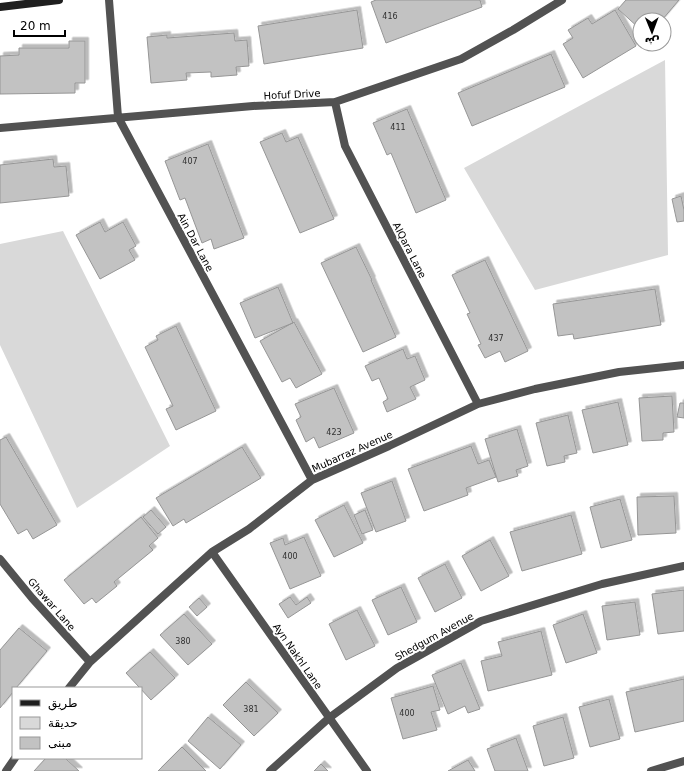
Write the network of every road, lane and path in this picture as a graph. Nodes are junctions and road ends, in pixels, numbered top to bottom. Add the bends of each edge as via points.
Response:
1 (59, 0) edge
2 (109, 0) edge
3 (562, 0) edge
4 (0, 7) edge
5 (335, 102) junction
6 (118, 117) junction
7 (0, 128) edge
8 (684, 365) edge
9 (478, 404) junction
10 (312, 480) junction
11 (212, 552) junction
12 (0, 558) edge
13 (684, 566) edge
14 (90, 662) junction
15 (70, 687) edge
16 (329, 718) junction
17 (14, 759) edge
18 (684, 761) edge
19 (6, 771) edge
20 (270, 771) edge
21 (367, 771) edge
22 (652, 771) edge

1 - 4 main road
2 - 6 street, Ain Dar Lane
3 - 5 street, Hofuf Drive via 461,59
5 - 6 street, Hofuf Drive
5 - 9 street, AlQara Lane via 345,146
6 - 7 street, Hofuf Drive
6 - 10 street, Ain Dar Lane
8 - 9 street, Mubarraz Avenue via 620,372 535,389
9 - 10 street, Mubarraz Avenue
10 - 11 street, Mubarraz Avenue via 249,529
11 - 14 street, Mubarraz Avenue
11 - 16 street, Ayn Nakhl Lane
12 - 14 street, Ghawar Lane
13 - 16 street, Shedgum Avenue via 602,584 481,621 397,668
14 - 15 street, Mubarraz Avenue
16 - 20 street, Shedgum Avenue
16 - 21 street, Ayn Nakhl Lane
17 - 19 street
18 - 22 street

